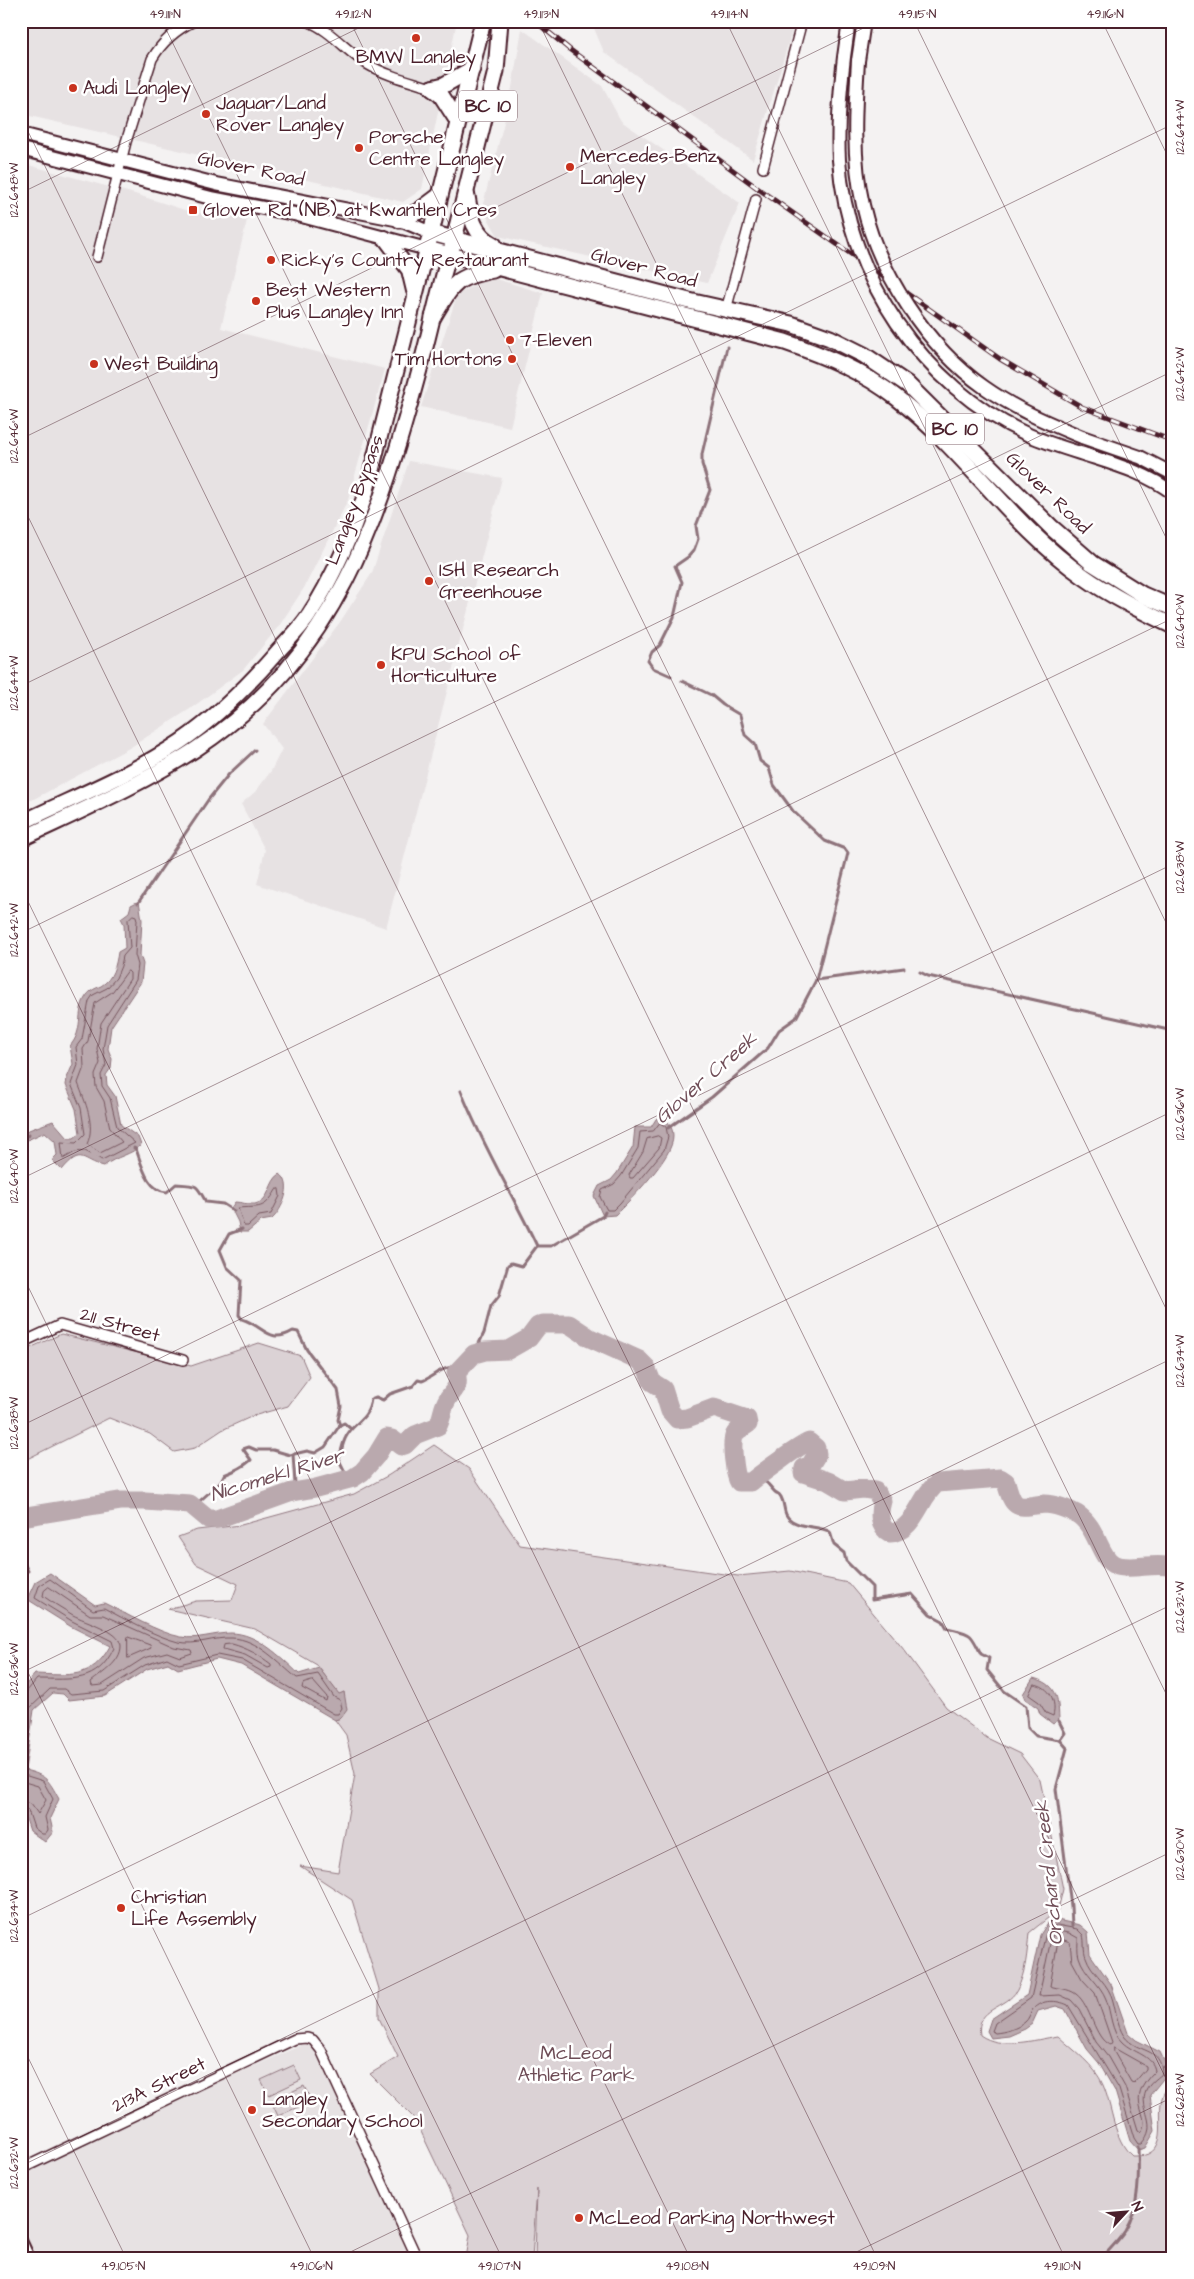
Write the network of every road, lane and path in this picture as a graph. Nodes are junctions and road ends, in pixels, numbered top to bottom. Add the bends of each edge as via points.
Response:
1 (194, 21) edge
2 (307, 21) edge
3 (483, 21) edge
4 (500, 21) edge
5 (802, 21) edge
6 (848, 21) edge
7 (864, 21) edge
8 (472, 69) junction
9 (432, 88) junction
10 (457, 120) junction
11 (21, 134) edge
12 (21, 149) edge
13 (122, 160) junction
14 (763, 168) dead end
15 (118, 174) junction
16 (466, 189) junction
17 (439, 196) junction
18 (756, 199) dead end
19 (400, 220) junction
20 (431, 233) junction
21 (385, 238) junction
22 (454, 238) junction
23 (427, 249) junction
24 (504, 251) junction
25 (449, 256) junction
26 (97, 257) dead end
27 (497, 269) junction
28 (414, 296) junction
29 (726, 310) junction
30 (433, 317) junction
31 (1173, 474) edge
32 (1173, 493) edge
33 (1173, 595) edge
34 (1154, 600) junction
35 (1173, 608) edge
36 (1173, 626) edge
37 (21, 823) edge
38 (21, 840) edge
39 (21, 1342) edge
40 (183, 1360) dead end
41 (21, 2169) edge
42 (21, 2243) edge
43 (28, 2258) edge
44 (417, 2258) edge

1 - 13 street via 173,33 152,59
2 - 9 street via 366,63 391,76
3 - 8 highway, Langley Bypass / BC 10
4 - 16 highway, Langley Bypass / BC 10 via 496,71
5 - 14 street
6 - 32 main road, bridge via 838,117 839,161 847,214 863,259 898,325 938,372 989,413 1028,435 1156,480
7 - 31 main road, bridge via 854,120 858,176 863,206 878,251 896,288 939,347 983,386 1042,421 1140,457
8 - 9 highway
8 - 10 highway, Langley Bypass / BC 10
9 - 10 highway via 441,95
10 - 17 highway, Langley Bypass / BC 10
11 - 13 main road, Glover Road
12 - 15 main road, Glover Road
13 - 15 street
13 - 19 main road, Glover Road via 256,193
15 - 21 main road, Glover Road
15 - 26 street
16 - 22 highway, Langley Bypass / BC 10
16 - 24 highway via 474,226 488,242
17 - 19 highway
17 - 20 highway, Langley Bypass / BC 10
18 - 29 street
19 - 20 main road, Glover Road
20 - 22 highway, Glover Road
20 - 23 highway, Langley Bypass / BC 10
21 - 23 main road, Glover Road
21 - 28 main road via 409,270
22 - 24 highway, Glover Road / BC 10
22 - 25 highway, Langley Bypass / BC 10
23 - 25 highway, Glover Road / BC 10
23 - 28 main road, Langley Bypass
24 - 29 highway, Glover Road / BC 10
25 - 27 highway, Glover Road / BC 10
25 - 30 main road, Langley Bypass
27 - 30 highway via 463,277 450,288
27 - 36 highway, Glover Road / BC 10 via 776,340 824,355 856,370 896,397 932,428 1031,532 1082,576 1132,607
28 - 37 main road, Langley Bypass via 359,512 307,618 244,691 179,743 116,778
29 - 34 highway, Glover Road / BC 10 via 791,324 830,338 864,355 907,384 1092,563
30 - 38 main road, Langley Bypass via 396,453 369,528 337,599 303,649 273,686 196,749 135,785
33 - 34 highway
34 - 35 highway, Glover Road / BC 10
39 - 40 street, 211 Street via 60,1325
41 - 44 street, 213A Street via 295,2039 308,2038 321,2050
42 - 43 main road

